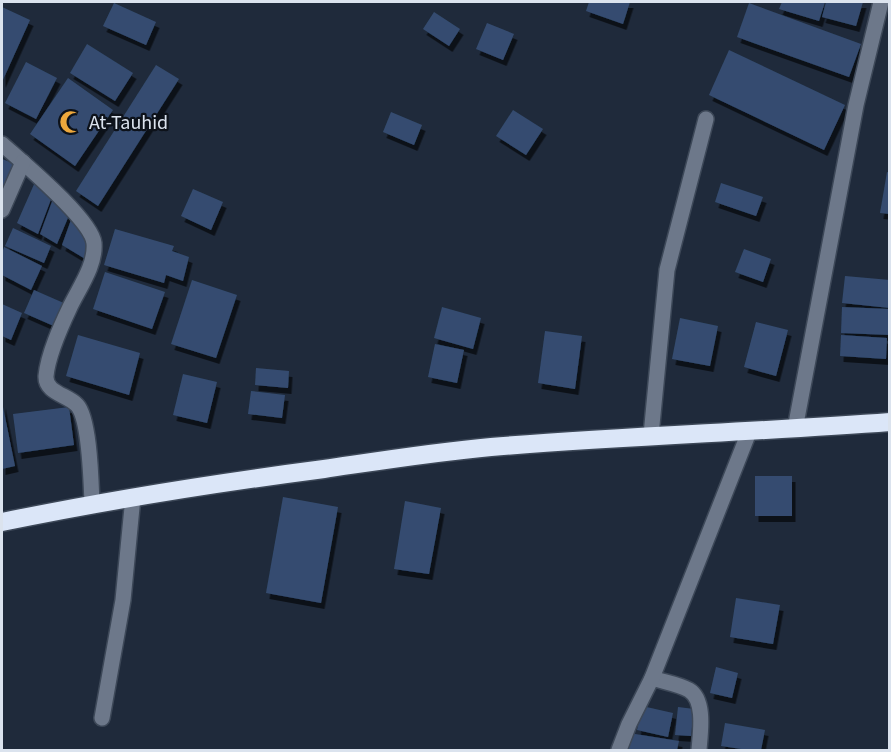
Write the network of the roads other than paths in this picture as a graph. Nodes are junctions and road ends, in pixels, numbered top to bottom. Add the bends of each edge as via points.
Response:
1 (881, 2) edge
2 (706, 119) dead end
3 (2, 144) edge
4 (23, 162) junction
5 (2, 210) edge
6 (890, 422) edge
7 (795, 429) junction
8 (749, 432) junction
9 (651, 435) junction
10 (133, 497) junction
11 (92, 503) junction
12 (2, 522) edge
13 (652, 678) junction
14 (102, 718) dead end
15 (619, 750) edge
16 (699, 750) edge

1 - 7 street via 855,105
2 - 9 street via 668,270
3 - 4 street
4 - 5 street
4 - 11 street via 70,207 94,243 91,262 57,333 46,378 50,389 78,406 86,423
6 - 7 highway
7 - 8 highway
8 - 9 highway
8 - 13 street
9 - 10 highway via 489,447
10 - 11 highway
10 - 14 street via 123,600
11 - 12 highway
13 - 15 street
13 - 16 street via 691,691 698,700

